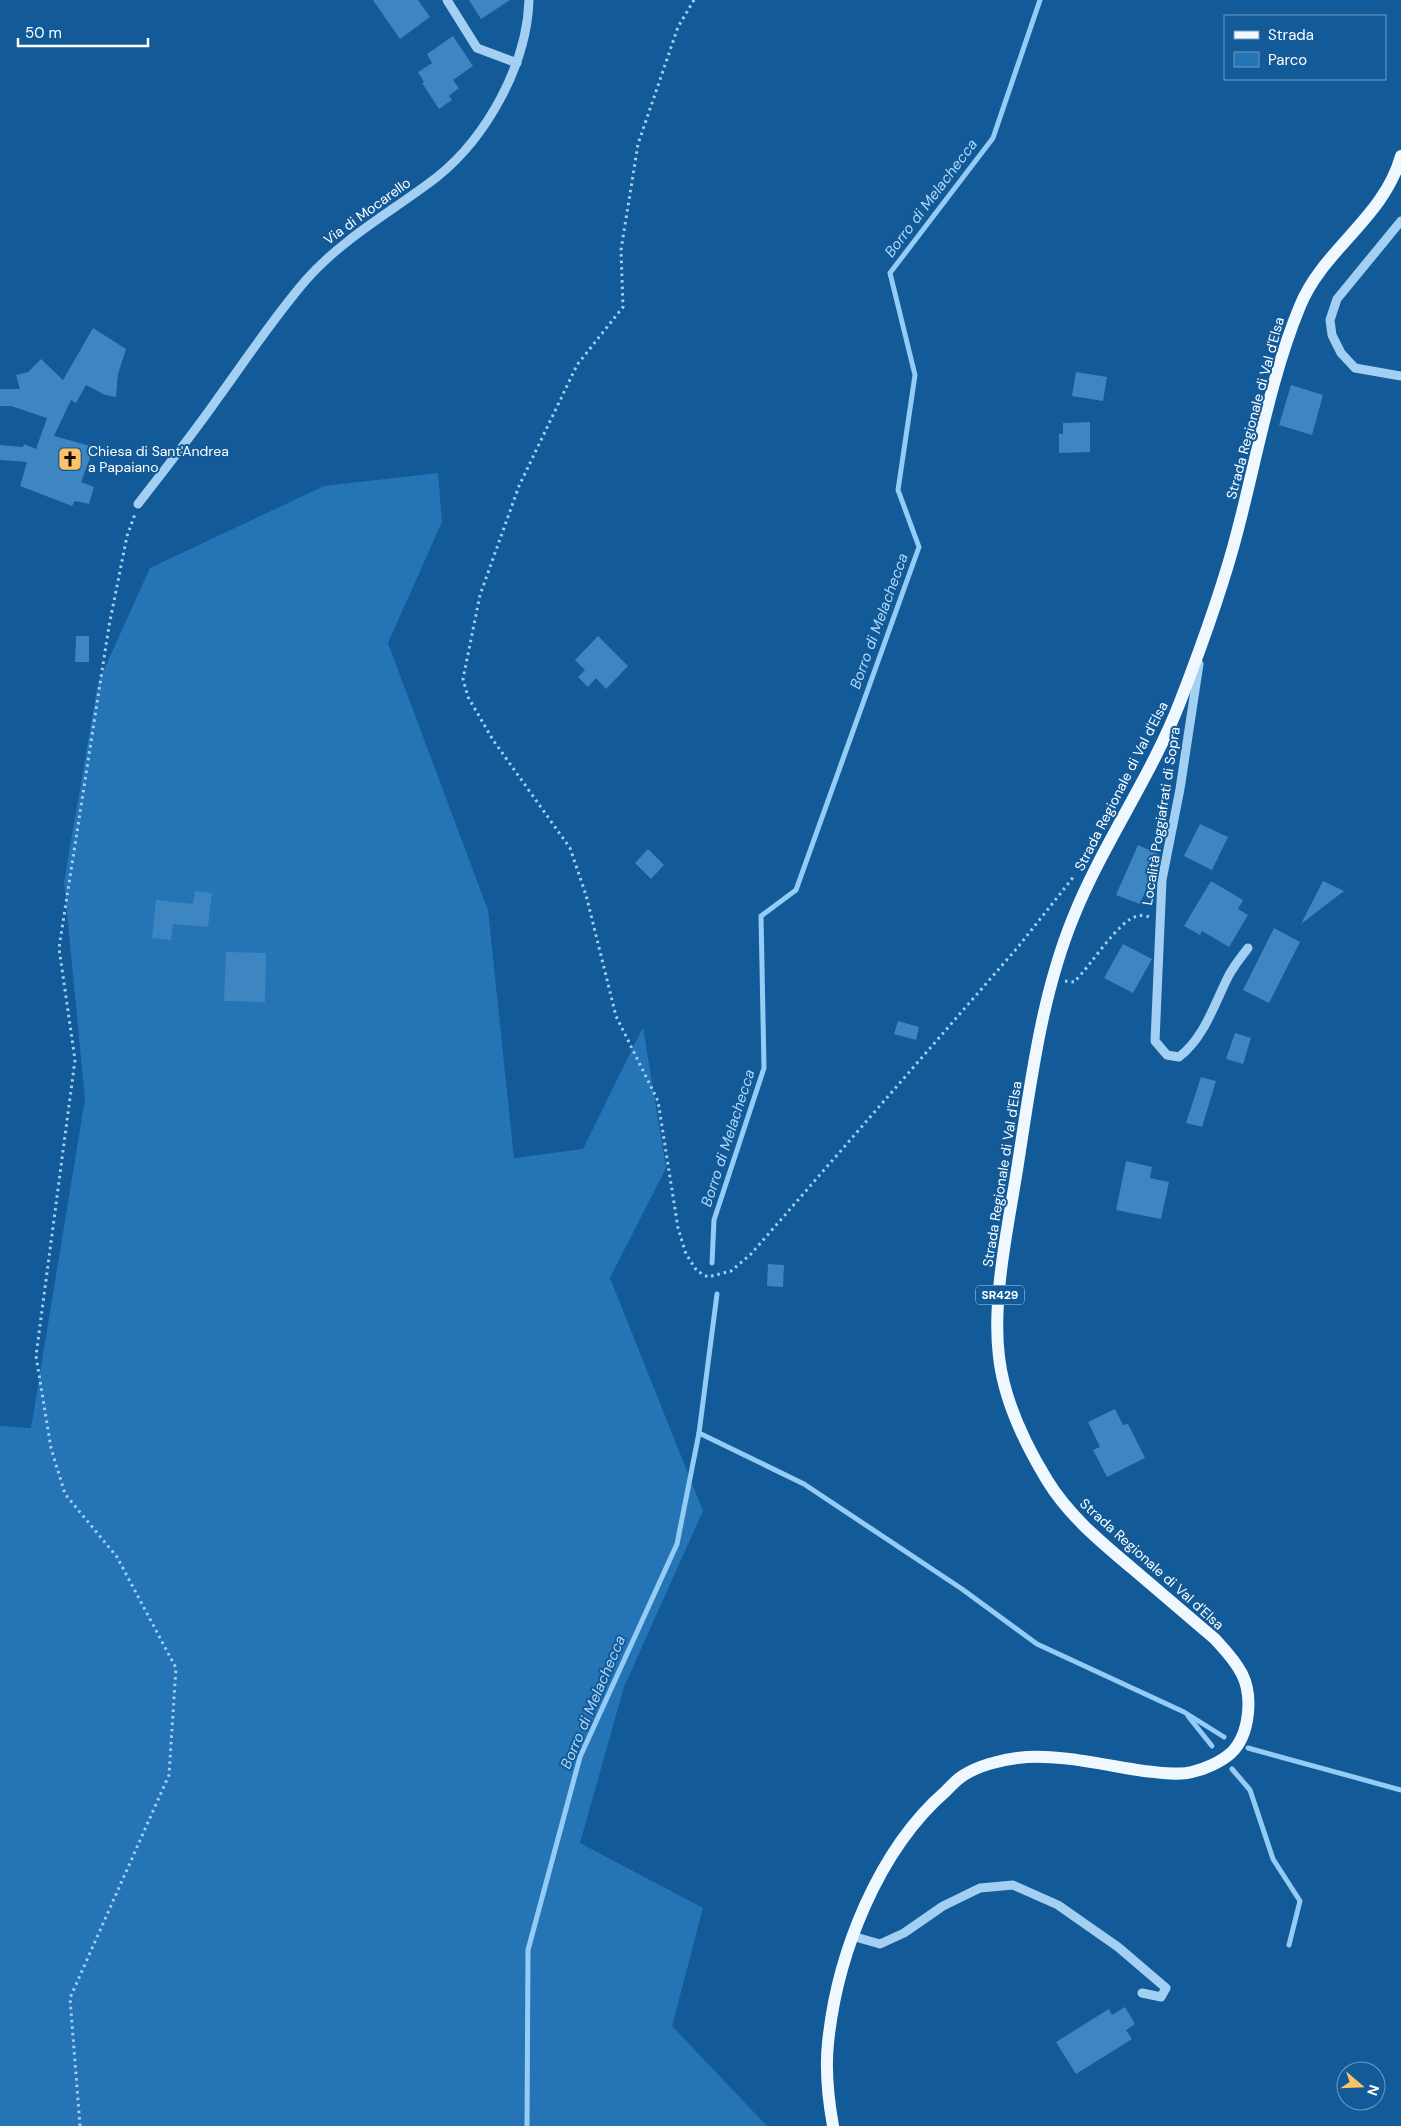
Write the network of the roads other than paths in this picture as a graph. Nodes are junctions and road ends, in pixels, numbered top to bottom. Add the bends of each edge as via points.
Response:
1 (447, 0) edge
2 (529, 0) edge
3 (517, 63) junction
4 (1401, 156) edge
5 (1401, 221) edge
6 (1401, 376) edge
7 (138, 504) road end
8 (1202, 644) junction
9 (1248, 948) dead end
10 (852, 1936) junction
11 (1142, 1993) dead end
12 (833, 2126) edge

1 - 3 street via 477,48
2 - 3 street, Via di Mocarello
3 - 7 street, Via di Mocarello via 494,108 454,161 337,249 307,279
4 - 8 main road, Strada Regionale di Val d'Elsa / SR429 via 1382,199 1316,276 1299,307 1228,564
5 - 6 street via 1337,299 1330,320 1340,353 1355,368
8 - 9 street, Località Poggiafrati di Sopra via 1180,789 1162,880 1155,1041 1166,1055 1179,1057 1189,1049 1206,1024 1229,975
8 - 10 main road, Strada Regionale di Val d'Elsa / SR429 via 1166,735 1078,905 1052,978 1031,1084 997,1314 999,1359 1009,1398 1027,1444 1048,1482 1066,1508 1095,1537 1232,1657 1243,1675 1248,1716 1242,1736 1231,1752 1190,1773 1017,1758 990,1764 964,1775 926,1808 901,1840
10 - 11 street via 880,1944 980,1888 1013,1885 1058,1905 1118,1946 1166,1988 1161,1997
10 - 12 main road, Strada Regionale di Val d'Elsa / SR429 via 833,2004 828,2044 827,2088

